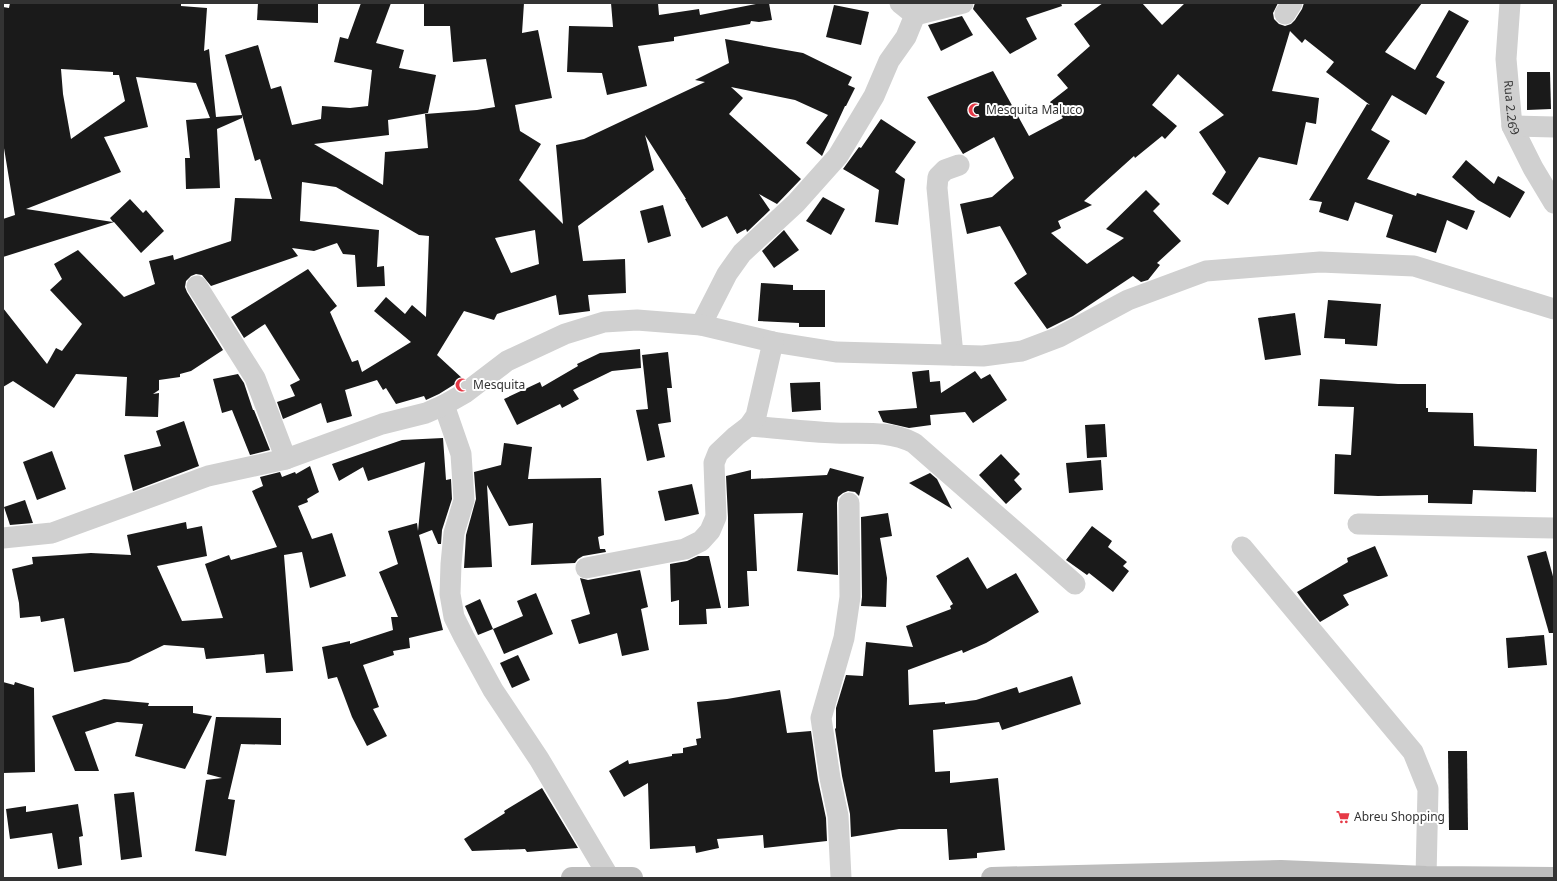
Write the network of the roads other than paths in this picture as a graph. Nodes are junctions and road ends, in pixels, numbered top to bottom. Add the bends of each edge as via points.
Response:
1 (963, 3) edge
2 (1510, 3) edge
3 (907, 9) edge
4 (1512, 126) junction
5 (1554, 127) edge
6 (960, 165) dead end
7 (1554, 203) edge
8 (197, 286) dead end
9 (1554, 309) edge
10 (701, 325) junction
11 (773, 342) junction
12 (953, 355) junction
13 (444, 405) junction
14 (749, 426) junction
15 (286, 459) junction
16 (849, 503) dead end
17 (1358, 524) dead end
18 (1554, 528) edge
19 (3, 538) edge
20 (1242, 547) dead end
21 (586, 568) dead end
22 (1075, 584) dead end
23 (609, 877) edge
24 (1426, 877) junction
25 (572, 878) edge
26 (632, 878) edge
27 (841, 878) edge
28 (992, 878) edge
29 (1554, 878) edge

1 - 3 street
2 - 4 street, Rua 2.269 via 1506,59
3 - 10 street via 906,37 889,61 874,96 838,156 796,203 742,253 727,274
4 - 5 street
4 - 7 street, Rua 2.269
6 - 12 street via 945,170 938,177 937,188
8 - 15 street via 255,378
9 - 12 street via 1414,266 1312,263 1206,271 1128,300 1059,337 1022,350 983,356
10 - 11 street
10 - 13 street via 636,320 604,322 565,334 507,361 465,393
11 - 12 street via 836,352
11 - 14 street via 756,416
13 - 15 street via 426,413 382,424
13 - 23 street via 461,454 464,500 454,533 450,594 454,617 493,690 539,759
14 - 21 street via 718,452 714,463 716,517 710,531 701,541 685,550
14 - 22 street via 878,434 903,438 914,444
15 - 19 street via 208,476 52,533
16 - 27 street via 850,598 844,638 821,718 838,816
17 - 18 street
20 - 24 street via 1413,752 1428,789
23 - 25 main road
23 - 26 main road
24 - 28 main road via 1281,871
24 - 29 main road

